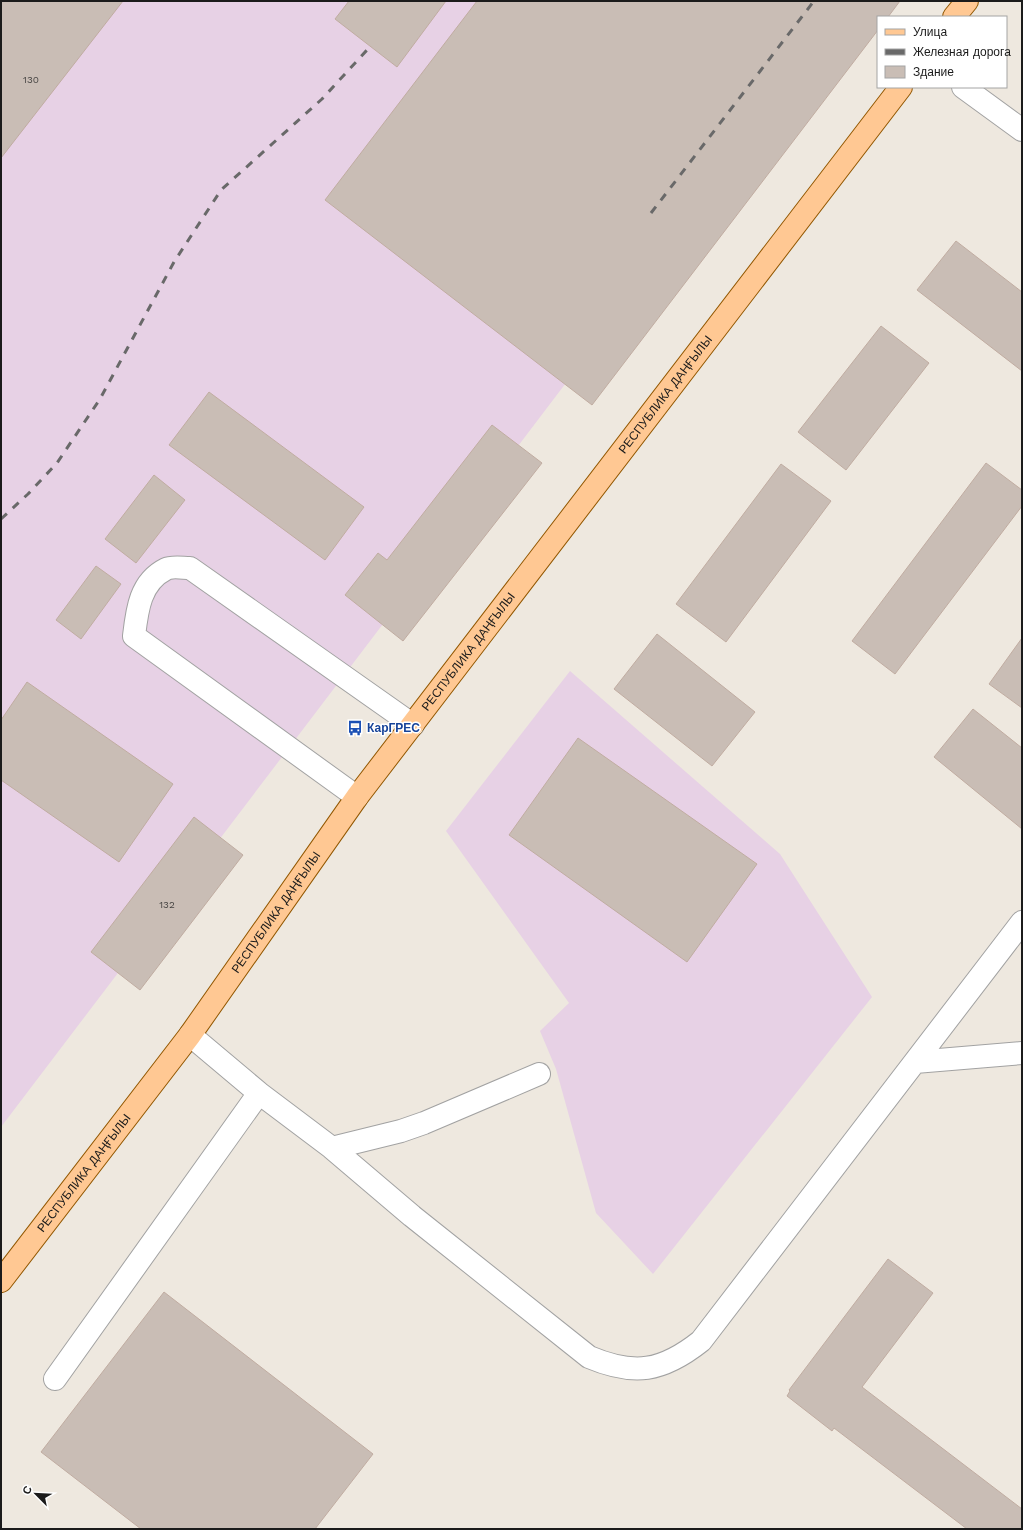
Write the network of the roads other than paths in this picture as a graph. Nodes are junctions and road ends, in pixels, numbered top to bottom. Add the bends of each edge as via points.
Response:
1 (967, 1) edge
2 (955, 16) edge
3 (900, 88) edge
4 (964, 88) edge
5 (1022, 130) edge
6 (412, 725) junction
7 (357, 797) junction
8 (1022, 922) edge
9 (190, 1035) junction
10 (1022, 1053) edge
11 (915, 1062) junction
12 (539, 1074) dead end
13 (259, 1093) junction
14 (332, 1148) junction
15 (1, 1281) edge
16 (55, 1379) dead end

1 - 2 main road
3 - 6 main road, РЕСПУБЛИКА ДАҢҒЫЛЫ
4 - 5 street
6 - 7 main road, РЕСПУБЛИКА ДАҢҒЫЛЫ
6 - 7 street via 190,568 167,568 148,582 138,605 134,636
7 - 9 main road, РЕСПУБЛИКА ДАҢҒЫЛЫ
8 - 11 street
9 - 13 street
9 - 15 main road, РЕСПУБЛИКА ДАҢҒЫЛЫ
10 - 11 street
11 - 14 street via 701,1342 666,1363 645,1368 626,1369 610,1366 589,1357
12 - 14 street via 424,1123
13 - 14 street
13 - 16 street

